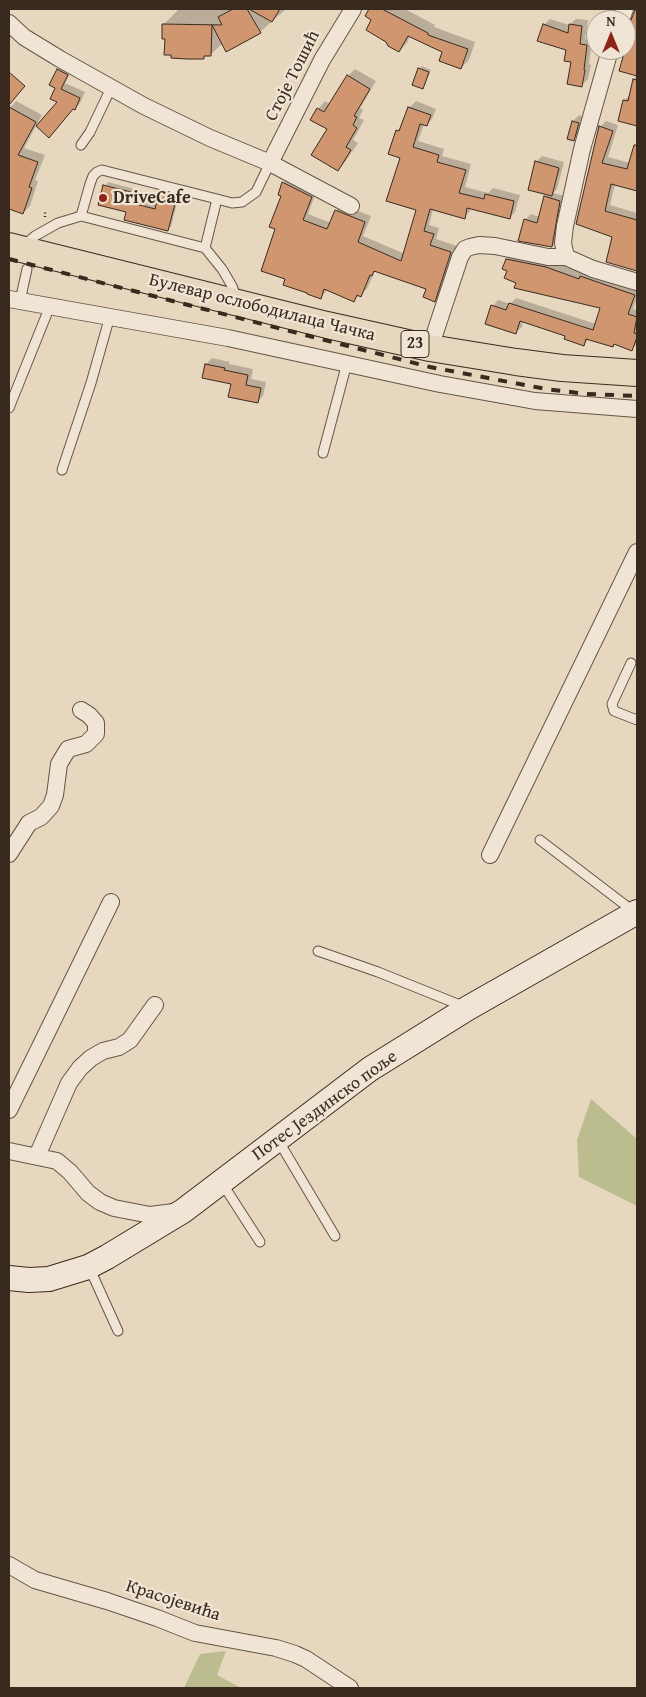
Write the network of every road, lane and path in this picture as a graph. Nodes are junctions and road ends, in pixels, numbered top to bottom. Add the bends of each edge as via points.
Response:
1 (353, 9) edge
2 (9, 22) edge
3 (16, 34) edge
4 (607, 60) edge
5 (111, 88) junction
6 (81, 145) dead end
7 (270, 163) junction
8 (217, 199) junction
9 (351, 206) dead end
10 (81, 216) junction
11 (206, 248) junction
12 (18, 254) edge
13 (566, 257) junction
14 (637, 282) edge
15 (14, 300) edge
16 (238, 304) junction
17 (50, 306) junction
18 (110, 316) junction
19 (430, 348) junction
20 (347, 363) junction
21 (637, 373) edge
22 (9, 408) edge
23 (637, 408) edge
24 (323, 453) dead end
25 (62, 470) dead end
26 (637, 552) edge
27 (631, 663) dead end
28 (81, 710) dead end
29 (637, 720) edge
30 (540, 840) dead end
31 (9, 854) edge
32 (490, 855) dead end
33 (111, 902) dead end
34 (636, 912) edge
35 (318, 951) dead end
36 (155, 1005) dead end
37 (468, 1008) junction
38 (9, 1110) edge
39 (278, 1140) junction
40 (9, 1151) edge
41 (37, 1156) junction
42 (222, 1183) junction
43 (184, 1211) junction
44 (335, 1236) dead end
45 (260, 1242) dead end
46 (88, 1267) junction
47 (9, 1278) edge
48 (118, 1331) dead end
49 (9, 1566) edge
50 (350, 1688) edge

1 - 7 street, Стоје Тошић via 322,60
2 - 3 street
3 - 5 street
4 - 13 street via 569,209 563,243
5 - 6 lane
5 - 7 street via 201,134
7 - 8 lane via 250,198 232,203
7 - 9 street
8 - 10 lane via 102,170 90,184
8 - 11 lane
10 - 11 lane
10 - 12 lane via 47,228
11 - 16 lane via 232,286
12 - 15 lane
12 - 16 main road, Булевар ослободилаца Чачка / 23
13 - 14 street
13 - 19 street via 548,257 488,245 465,249
15 - 17 street
16 - 19 main road, Булевар ослободилаца Чачка / 23
17 - 18 street
17 - 22 lane
18 - 20 street
18 - 25 lane
19 - 21 main road, Булевар ослободилаца Чачка / 23 via 562,368
20 - 23 street via 535,401
20 - 24 lane
26 - 32 street
27 - 29 lane via 612,704 614,711
28 - 31 street via 96,723 96,734 86,744 68,749 59,764 51,806 41,817 29,823
30 - 34 lane
33 - 38 street
34 - 37 main road, Потес Јездинско поље
35 - 37 lane
36 - 41 street via 130,1040 91,1058 80,1068 69,1083
37 - 39 main road, Потес Јездинско поље via 370,1070
39 - 42 main road, Потес Јездинско поље
39 - 44 lane
40 - 41 street
41 - 43 street via 57,1161 88,1193 114,1208 150,1215
42 - 43 main road, Потес Јездинско поље
42 - 45 lane
43 - 46 main road, Потес Јездинско поље
46 - 47 main road, Потес Јездинско поље via 49,1279
46 - 48 lane
49 - 50 street, Красојевића via 35,1580 195,1633 295,1654

